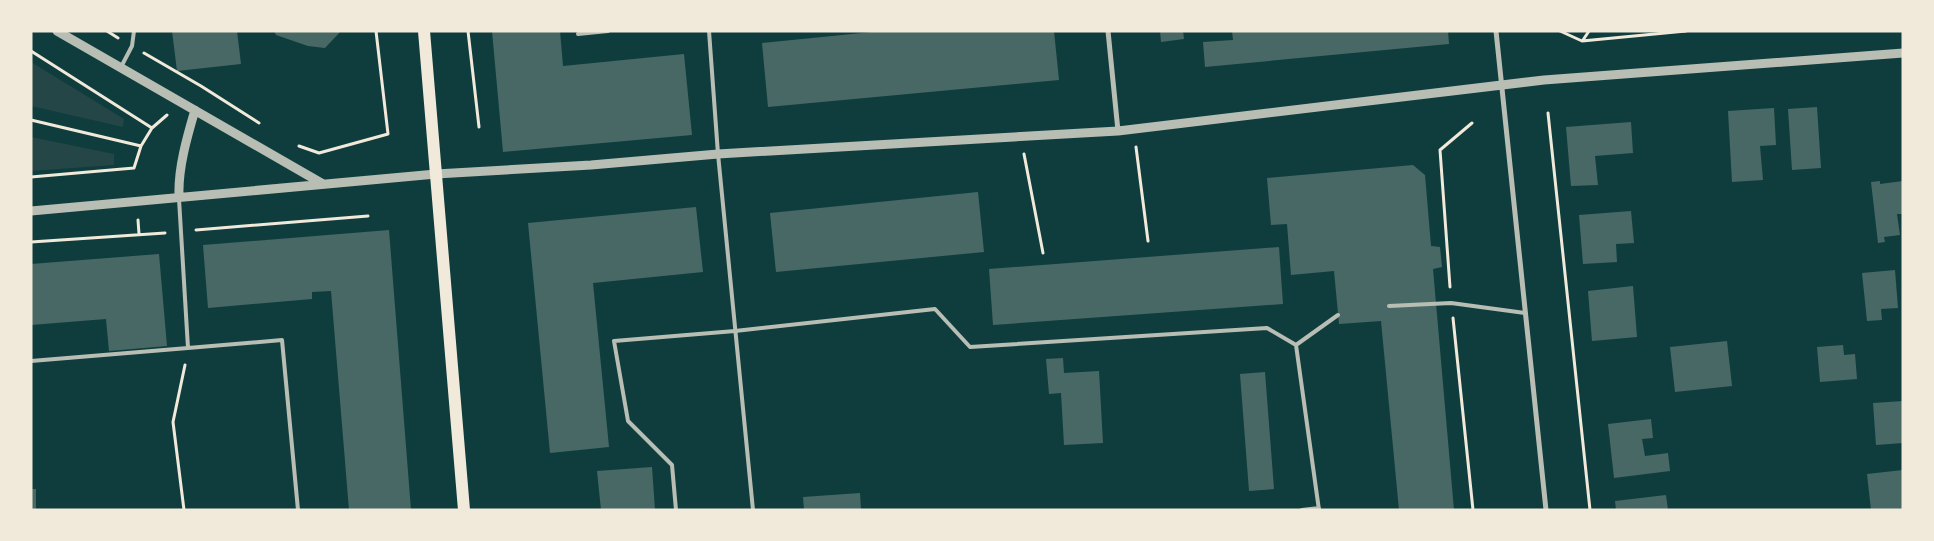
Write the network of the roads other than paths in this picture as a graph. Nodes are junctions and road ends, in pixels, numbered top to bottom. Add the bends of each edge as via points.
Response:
1 (57, 31) edge
2 (134, 31) edge
3 (424, 31) edge
4 (608, 31) edge
5 (709, 31) edge
6 (1108, 31) edge
7 (1496, 31) edge
8 (578, 34) dead end
9 (1903, 53) edge
10 (121, 67) junction
11 (1502, 84) junction
12 (195, 110) junction
13 (1118, 131) junction
14 (718, 154) junction
15 (436, 174) junction
16 (323, 184) junction
17 (179, 196) junction
18 (31, 211) edge
19 (1389, 306) dead end
20 (1525, 313) junction
21 (1338, 315) dead end
22 (736, 331) junction
23 (1296, 345) junction
24 (188, 348) junction
25 (31, 361) edge
26 (1319, 509) edge
27 (298, 510) edge
28 (464, 510) edge
29 (676, 510) edge
30 (753, 510) edge
31 (1302, 510) edge
32 (1546, 510) edge

1 - 10 street
2 - 10 lane via 132,46
3 - 15 main road
4 - 8 lane
5 - 14 lane
6 - 13 street
7 - 11 street
9 - 11 street
10 - 12 street
11 - 13 street
11 - 20 street
12 - 16 street
12 - 17 street via 178,185
13 - 14 street
14 - 15 street
14 - 22 lane
15 - 16 street
15 - 28 main road
16 - 17 street
17 - 18 street
17 - 24 lane
19 - 20 lane via 1451,303
20 - 32 street
21 - 23 lane
22 - 23 lane via 935,309 970,348 1267,328
22 - 29 lane via 614,341 628,421 672,465
22 - 30 lane
23 - 26 lane
24 - 25 lane
24 - 27 lane via 282,340
26 - 31 lane

